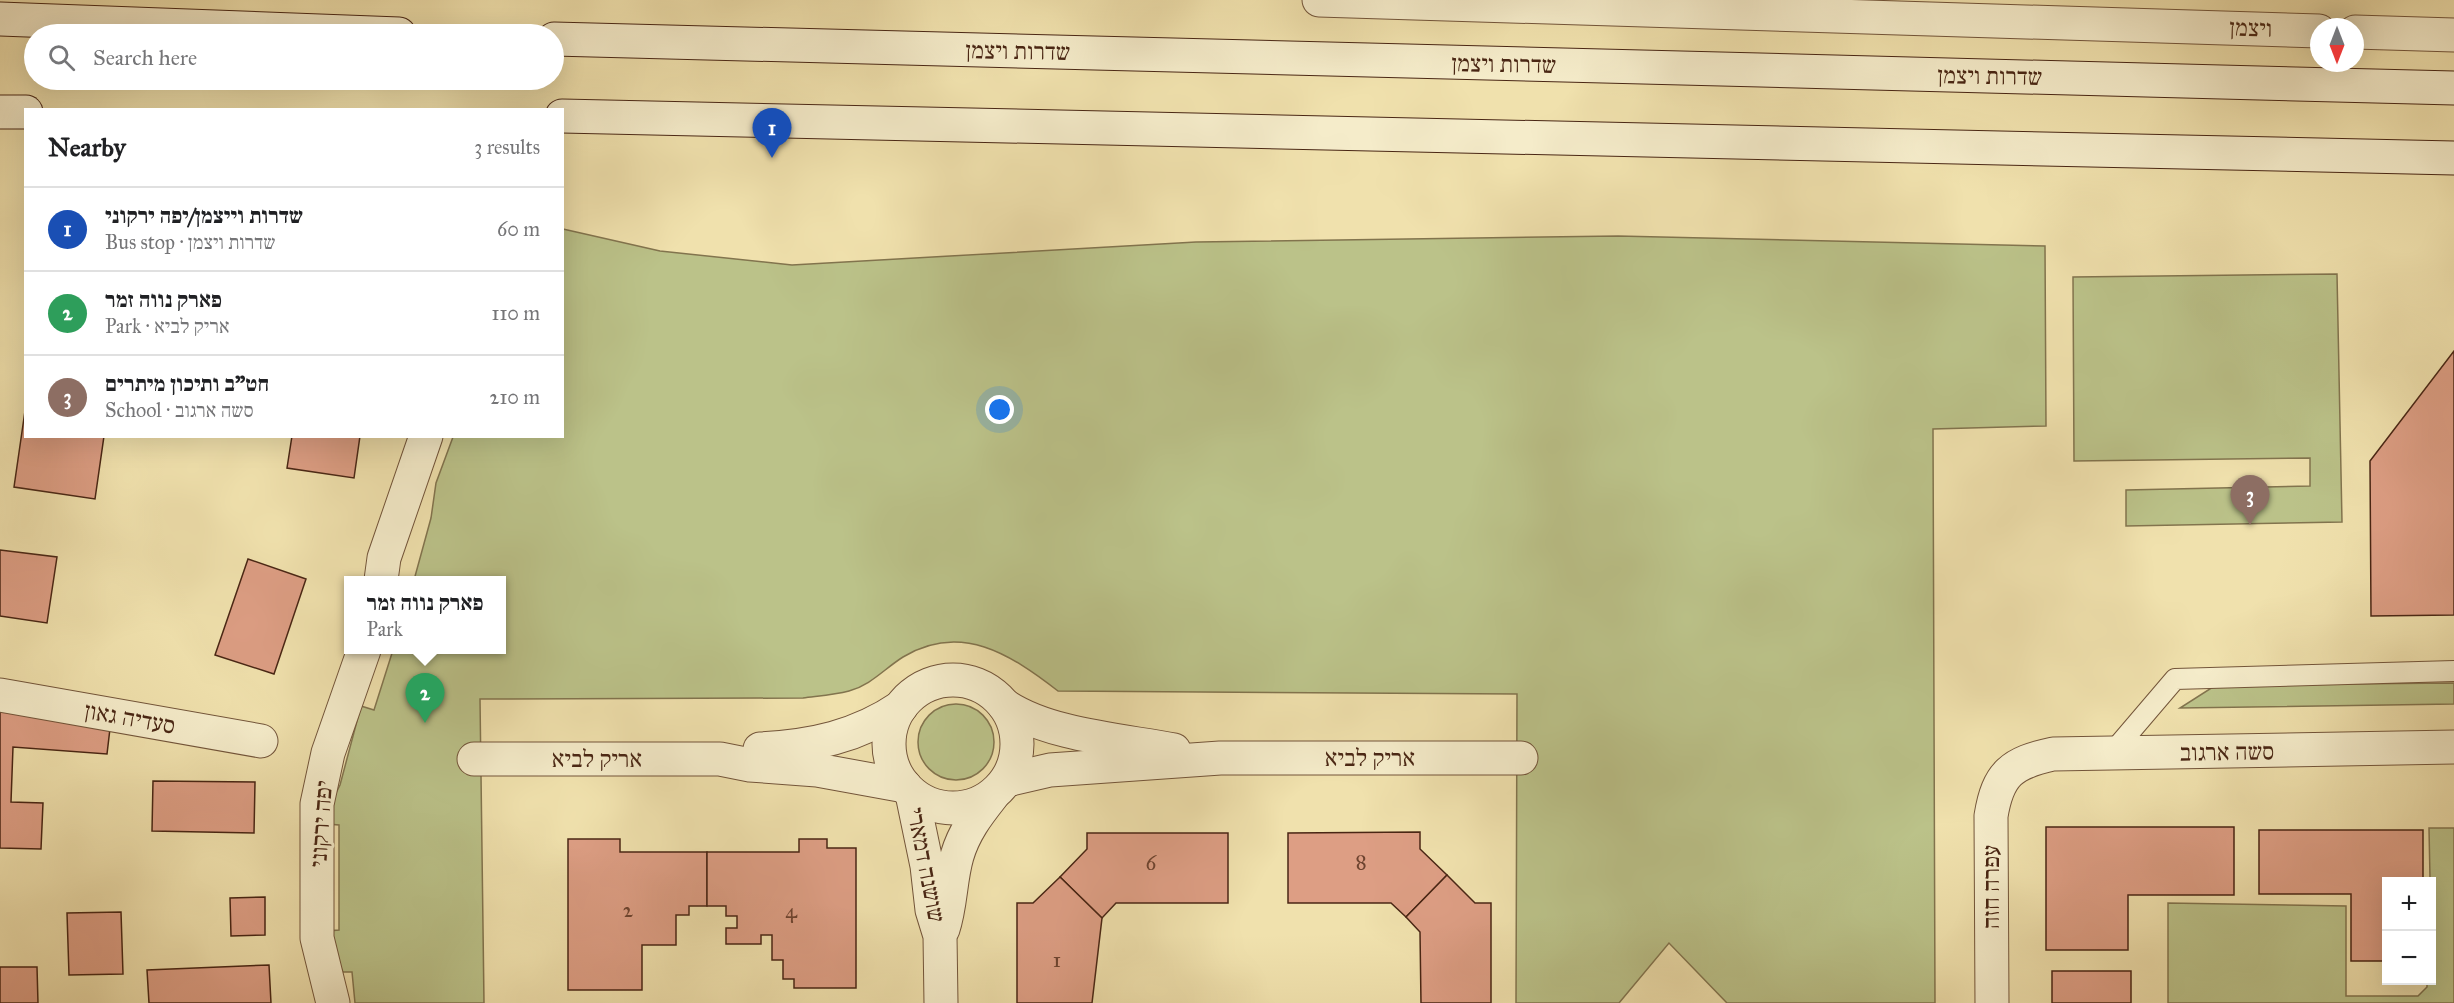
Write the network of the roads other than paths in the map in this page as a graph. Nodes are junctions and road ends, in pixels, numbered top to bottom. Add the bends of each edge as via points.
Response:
1 (1319, 0) edge
2 (0, 20) edge
3 (114, 24) edge
4 (2310, 31) edge
5 (2364, 32) edge
6 (2454, 35) edge
7 (564, 39) edge
8 (2454, 88) edge
9 (0, 112) edge
10 (24, 112) edge
11 (564, 116) edge
12 (2454, 158) edge
13 (425, 438) edge
14 (382, 576) edge
15 (363, 654) edge
16 (2454, 671) edge
17 (0, 694) edge
18 (1004, 705) junction
19 (901, 707) junction
20 (261, 741) dead end
21 (2454, 747) edge
22 (2111, 754) junction
23 (1220, 758) junction
24 (1521, 758) dead end
25 (474, 759) dead end
26 (720, 759) junction
27 (2005, 775) joint
28 (999, 788) junction
29 (908, 790) junction
30 (940, 936) junction
31 (333, 1003) edge
32 (941, 1003) edge
33 (1992, 1003) edge

1 - 4 street, ויצמן
2 - 3 street
5 - 6 street
7 - 8 street, שדרות ויצמן
9 - 10 street
11 - 12 street
13 - 14 street via 387,549
15 - 31 street, יפה ירקוני via 328,753 317,804 317,938
16 - 22 lane via 2175,679
17 - 20 street, סעדיה גאון
18 - 19 street via 989,691 952,680 914,693
18 - 23 street, אריק לביא via 1022,717 1052,726
18 - 28 street via 1017,742 1015,762
19 - 26 street, אריק לביא via 878,723 835,740 751,750
19 - 29 street via 891,726 889,748 894,769
21 - 22 street, סשה ארגוב
22 - 27 street, סשה ארגוב via 2053,754 2026,760
23 - 24 street, אריק לביא
23 - 28 street, אריק לביא via 1050,770
25 - 26 street, אריק לביא
26 - 29 street, אריק לביא via 817,770
27 - 33 street, עפרה חזה via 1995,793 1991,816
28 - 29 street via 972,805 951,808 931,804
28 - 30 street, שושנה דמארי via 969,825 957,856 949,910
29 - 30 street, שושנה דמארי
30 - 32 street, שושנה דמארי

